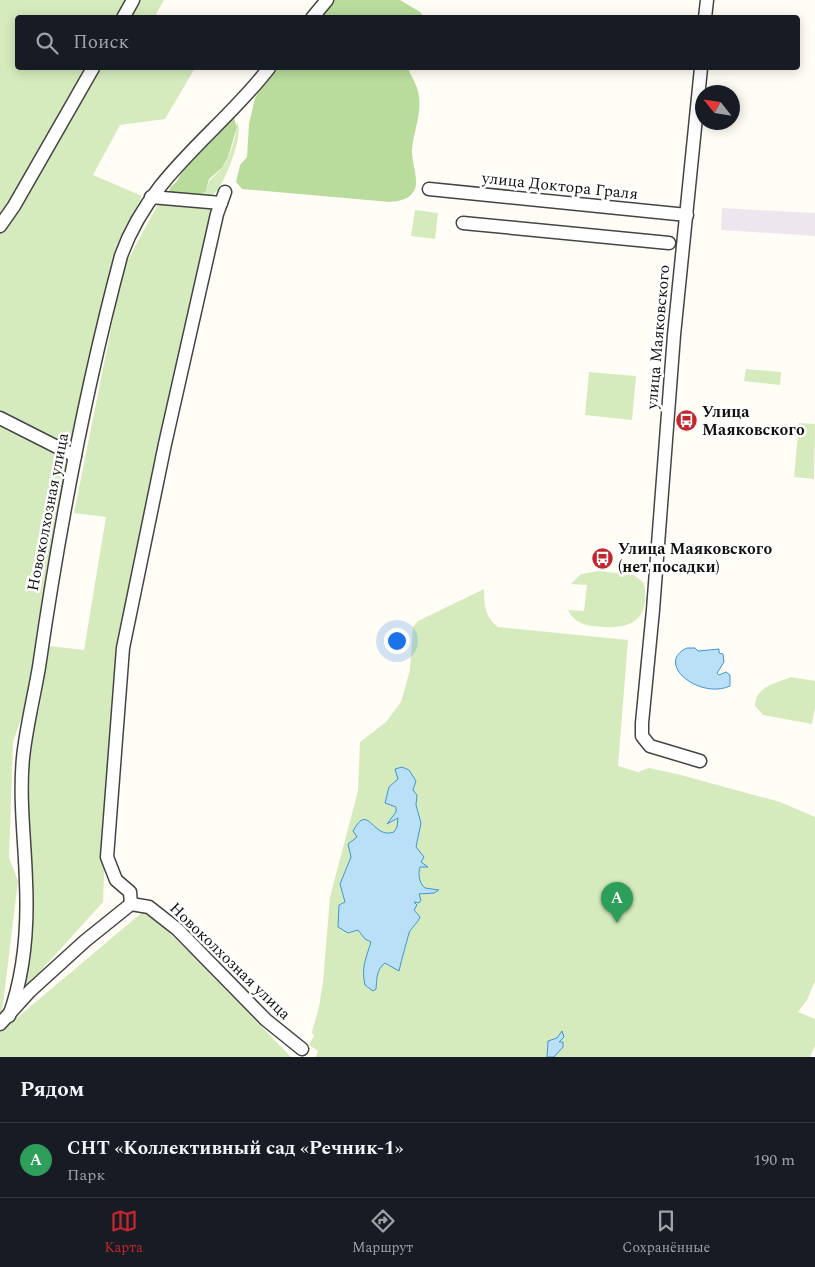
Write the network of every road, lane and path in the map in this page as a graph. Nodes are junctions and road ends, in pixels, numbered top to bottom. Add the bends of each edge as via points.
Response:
1 (133, 0) edge
2 (327, 0) edge
3 (707, 0) edge
4 (125, 15) edge
5 (314, 15) edge
6 (705, 15) edge
7 (92, 70) edge
8 (268, 70) edge
9 (701, 70) edge
10 (429, 189) dead end
11 (152, 197) junction
12 (687, 215) junction
13 (463, 223) dead end
14 (0, 226) edge
15 (669, 243) dead end
16 (0, 418) edge
17 (74, 456) junction
18 (700, 761) dead end
19 (131, 904) junction
20 (4, 1020) edge
21 (302, 1049) dead end

1 - 4 street
2 - 5 street
3 - 6 street
7 - 14 street
8 - 11 street, Новоколхозная улица
9 - 12 street, улица Маяковского
10 - 12 street, улица Доктора Граля
11 - 17 street, Новоколхозная улица via 121,256
11 - 19 street via 223,197 165,444 123,648 107,857 116,880 130,892
12 - 18 street, улица Маяковского via 673,345 642,736 654,748
13 - 15 street
16 - 17 street
17 - 20 street, Новоколхозная улица via 23,758 24,929 18,986
19 - 20 street, Новоколхозная улица via 30,991
19 - 21 street, Новоколхозная улица via 149,907 177,929 266,1020

